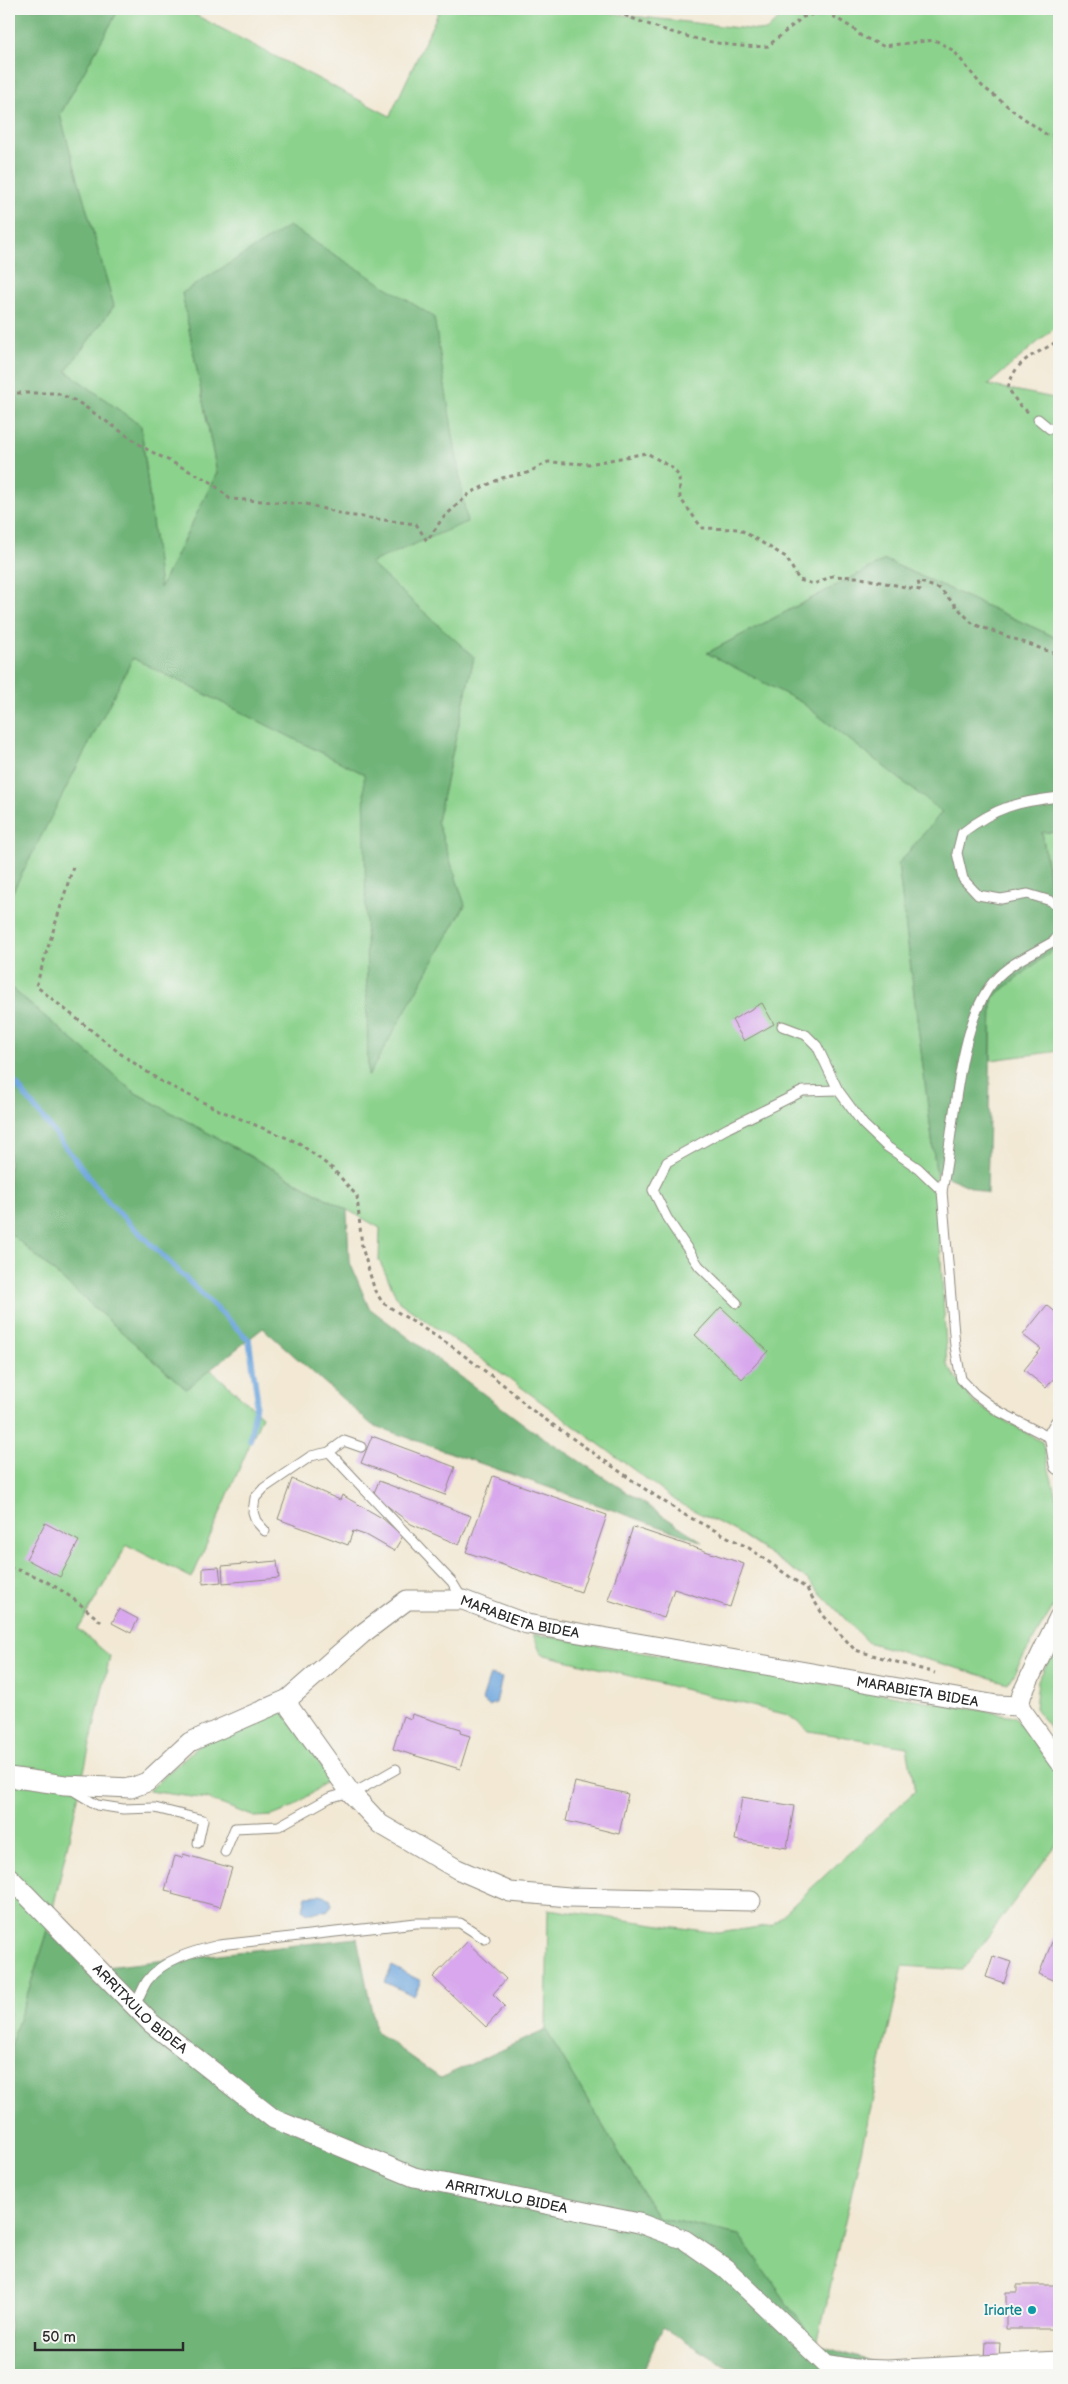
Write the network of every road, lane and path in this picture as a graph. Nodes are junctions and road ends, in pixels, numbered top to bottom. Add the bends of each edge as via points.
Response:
1 (610, 9) edge
2 (1059, 135) edge
3 (1059, 340) edge
4 (9, 393) edge
5 (1038, 419) joint
6 (1059, 427) edge
7 (1059, 655) edge
8 (1059, 797) edge
9 (73, 866) dead end
10 (1059, 909) edge
11 (1059, 934) edge
12 (782, 1026) dead end
13 (838, 1090) junction
14 (942, 1191) junction
15 (737, 1303) dead end
16 (1057, 1432) edge
17 (361, 1447) dead end
18 (329, 1452) junction
19 (1059, 1465) edge
20 (265, 1531) dead end
21 (9, 1568) edge
22 (463, 1600) junction
23 (1059, 1617) edge
24 (102, 1622) dead end
25 (940, 1675) dead end
26 (288, 1699) junction
27 (1019, 1706) junction
28 (1059, 1762) edge
29 (396, 1769) dead end
30 (9, 1777) edge
31 (65, 1785) junction
32 (350, 1792) junction
33 (198, 1842) dead end
34 (225, 1852) dead end
35 (9, 1876) edge
36 (751, 1901) dead end
37 (485, 1940) dead end
38 (135, 2006) junction
39 (1059, 2361) edge
40 (854, 2372) edge

1 - 2 path via 731,46 768,46 802,17 828,13 882,46 935,40 954,52 982,86 1014,112 1047,135
3 - 5 path via 1024,360 1012,373 1008,388 1019,405
4 - 7 path via 57,393 78,402 148,450 210,482 230,499 306,504 346,514 416,524 427,541 442,519 470,493 502,478 527,473 548,462 589,464 647,453 679,476 680,498 702,528 738,529 786,557 800,580 814,584 832,576 856,577 920,590 918,581 940,589 973,624
5 - 6 lane via 1050,429
8 - 10 lane via 999,808 962,833 957,853 963,879 978,894 1001,899 1028,894 1051,901
9 - 25 path via 36,986 121,1054 162,1082 299,1143 334,1169 357,1196 364,1254 375,1292 383,1303 450,1345 529,1408 602,1460 683,1514 749,1548 807,1589 855,1650
11 - 14 lane via 1054,941 1008,968 993,981 979,1003 963,1061
12 - 13 lane via 806,1035 817,1046
13 - 14 lane via 863,1124
13 - 15 lane via 802,1091 728,1128 667,1162 653,1190 667,1218 699,1266
14 - 16 lane via 955,1346 961,1379 998,1411
16 - 19 street
17 - 18 lane via 344,1441
18 - 20 lane via 311,1456 264,1488 255,1498 253,1512
18 - 22 lane via 452,1582
21 - 24 path via 47,1582 77,1600
22 - 26 street, MARABIETA BIDEA via 406,1600
22 - 27 street, MARABIETA BIDEA via 527,1624 997,1705
23 - 27 street
26 - 31 street, MARABIETA BIDEA via 190,1742 148,1782 131,1788
26 - 32 street via 290,1708
27 - 28 street
29 - 32 lane
30 - 31 street, MARABIETA BIDEA
31 - 33 lane via 97,1805 123,1809 155,1808 203,1820
32 - 34 lane via 329,1798 279,1826 235,1828
32 - 36 street via 380,1824 439,1860 510,1892
35 - 38 street, ARRITXULO BIDEA
37 - 38 lane via 460,1923 416,1924 219,1945 188,1952 163,1966 147,1981
38 - 40 street, ARRITXULO BIDEA via 151,2023 274,2119 414,2177 638,2223 685,2240 725,2268 826,2364
39 - 40 street, ARRITXULO BIDEA

